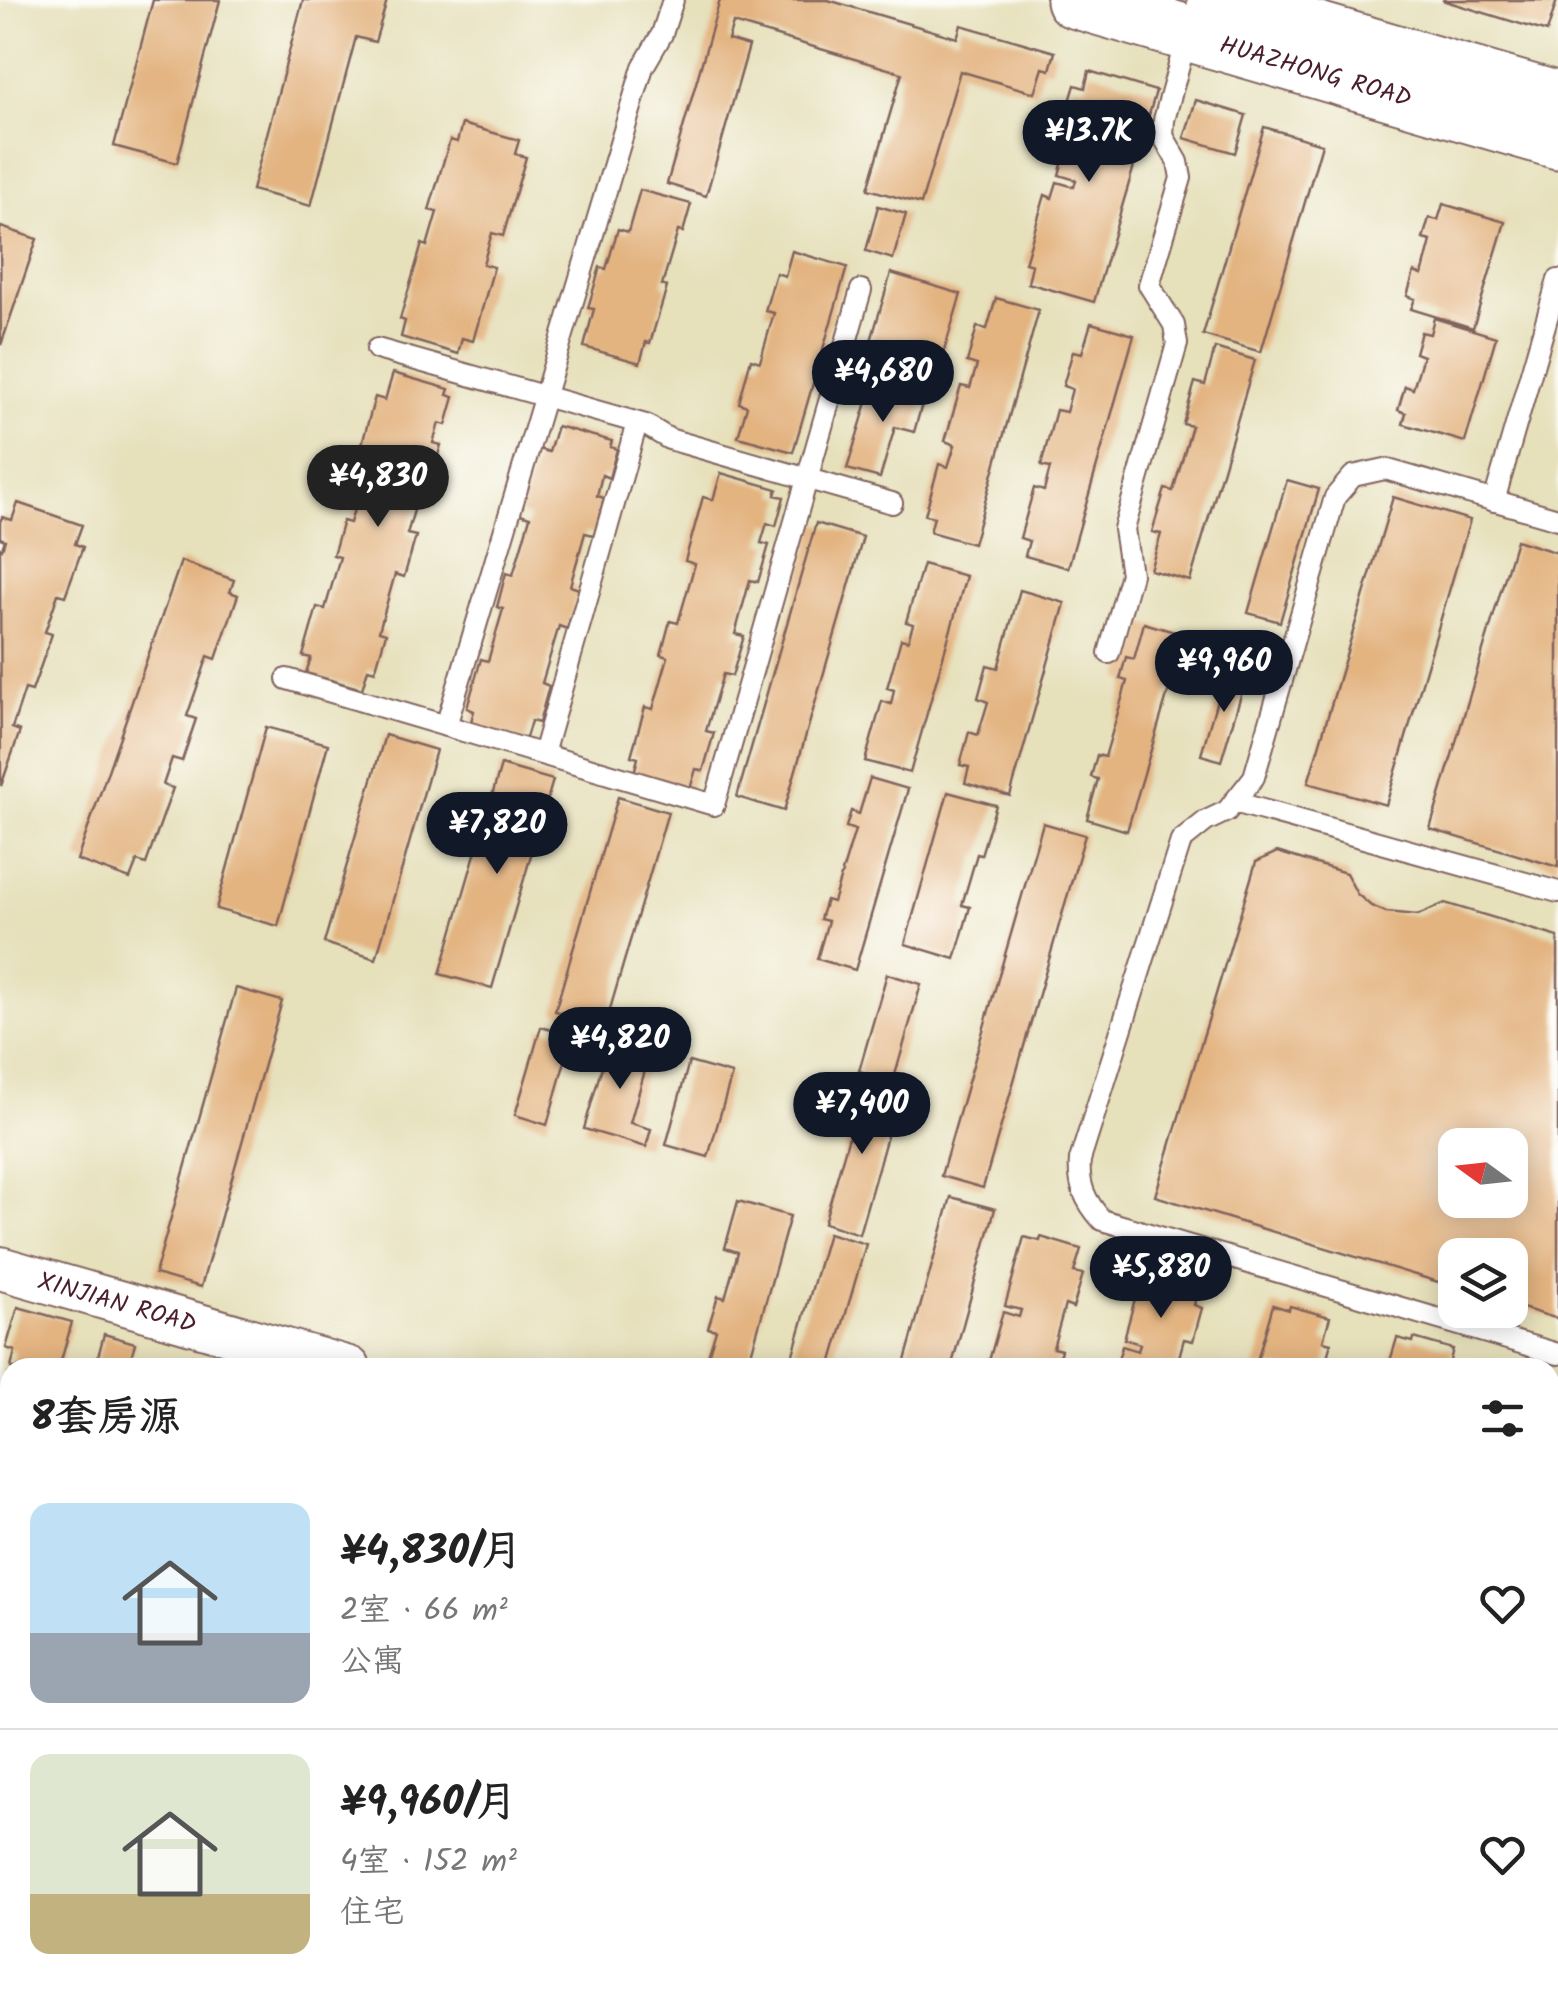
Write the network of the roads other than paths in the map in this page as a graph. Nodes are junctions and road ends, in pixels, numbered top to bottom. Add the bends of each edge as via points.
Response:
1 (673, 0) edge
2 (1074, 0) edge
3 (1201, 16) edge
4 (1558, 100) edge
5 (1558, 141) edge
6 (1558, 280) edge
7 (861, 290) dead end
8 (377, 348) dead end
9 (544, 396) junction
10 (638, 423) junction
11 (807, 479) junction
12 (1494, 500) junction
13 (892, 503) dead end
14 (1558, 519) edge
15 (1109, 653) dead end
16 (287, 679) dead end
17 (446, 726) junction
18 (543, 754) junction
19 (1234, 802) junction
20 (1558, 892) edge
21 (0, 1268) edge
22 (1558, 1354) edge
23 (314, 1358) edge

1 - 9 lane via 642,67
2 - 3 main road, HUAZHONG ROAD
3 - 4 main road, HUAZHONG ROAD
3 - 5 main road, HUAZHONG ROAD
3 - 15 lane via 1164,120 1163,136 1181,178 1150,285 1174,325 1177,344 1124,529 1132,574
6 - 12 lane
7 - 11 lane
8 - 9 lane
9 - 10 lane
9 - 17 lane
10 - 11 lane via 669,440
10 - 18 lane
11 - 13 lane
11 - 18 lane via 714,805
12 - 14 lane
12 - 19 lane via 1385,469 1353,476 1335,497 1254,778
16 - 17 lane
17 - 18 lane
19 - 20 lane
19 - 22 lane via 1180,840 1080,1160 1078,1179 1088,1204 1102,1220
21 - 23 street, XINJIAN ROAD

